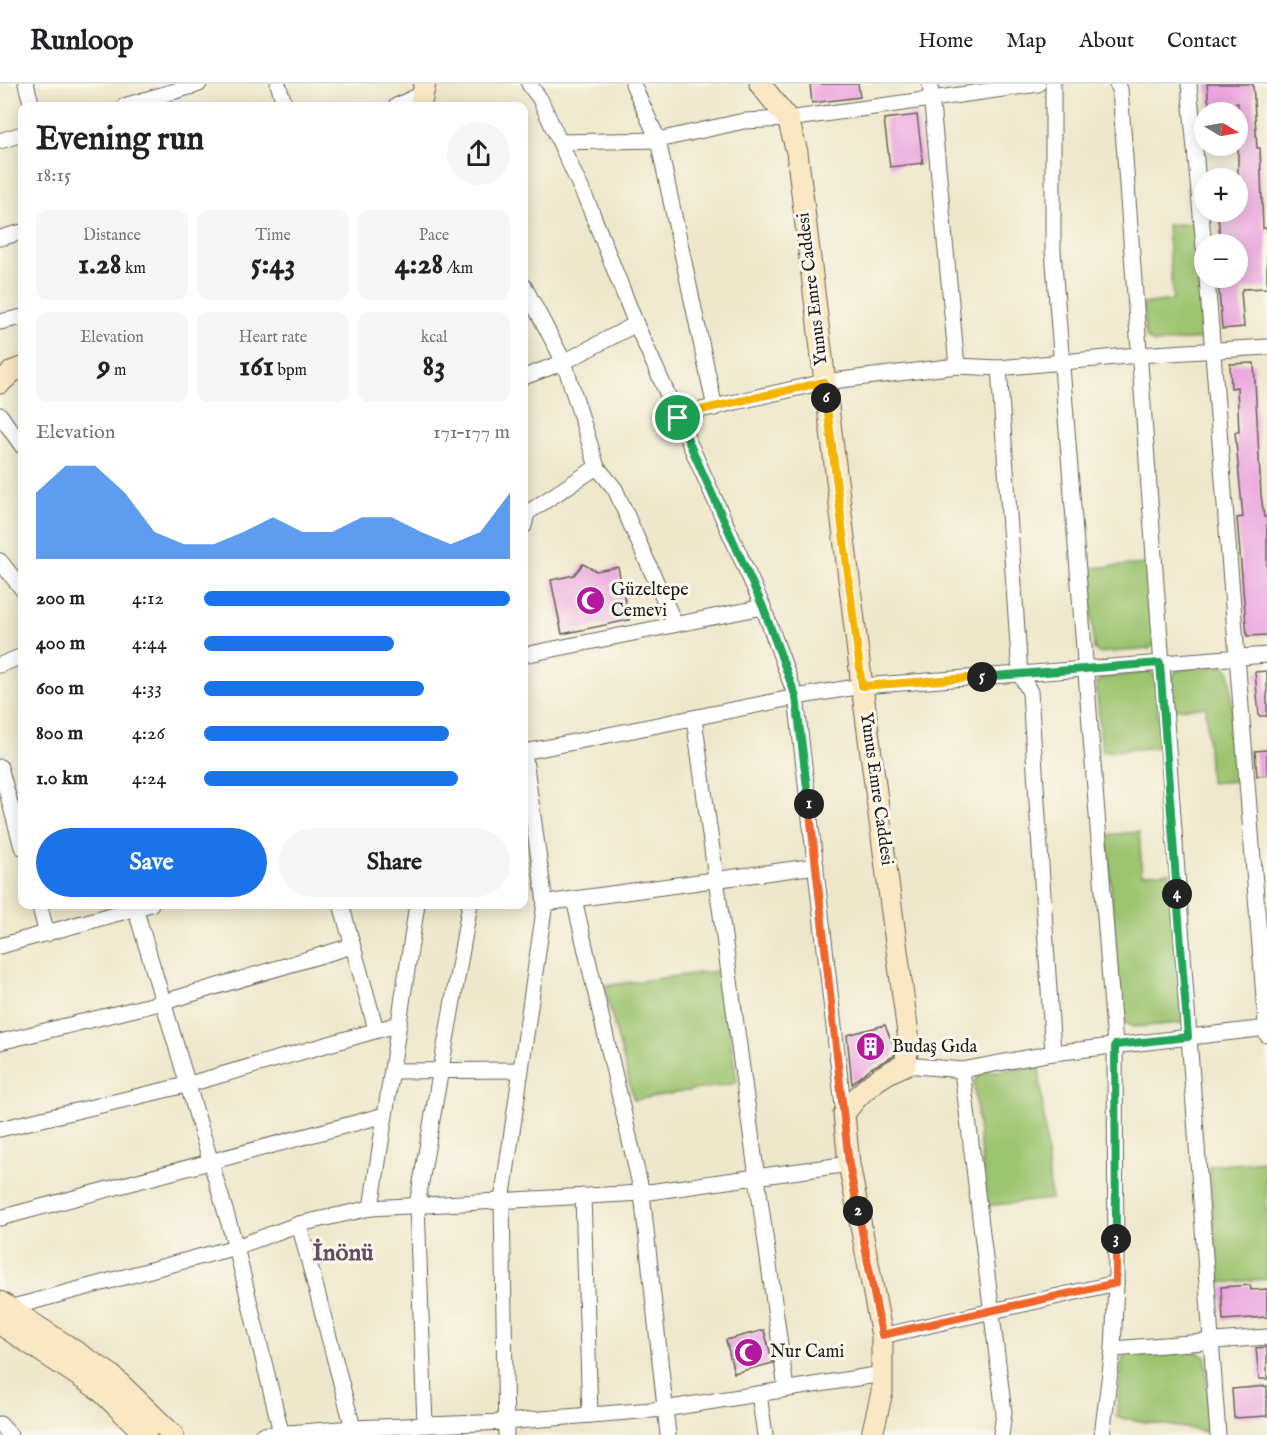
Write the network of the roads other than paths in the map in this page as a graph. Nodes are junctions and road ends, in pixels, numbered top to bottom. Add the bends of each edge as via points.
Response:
1 (26, 84) edge
2 (278, 84) edge
3 (529, 84) edge
4 (633, 84) edge
5 (760, 84) edge
6 (1038, 84) edge
7 (1053, 84) edge
8 (1117, 84) edge
9 (1189, 84) edge
10 (194, 85) edge
11 (931, 92) edge
12 (31, 102) edge
13 (137, 102) edge
14 (284, 102) edge
15 (788, 119) junction
16 (18, 135) edge
17 (658, 140) junction
18 (0, 141) edge
19 (560, 142) junction
20 (18, 233) edge
21 (1203, 234) edge
22 (0, 238) edge
23 (1208, 288) edge
24 (528, 294) edge
25 (18, 317) edge
26 (0, 322) edge
27 (636, 324) junction
28 (1267, 347) edge
29 (1214, 352) junction
30 (1138, 354) junction
31 (564, 362) junction
32 (1064, 363) junction
33 (957, 366) junction
34 (999, 368) junction
35 (18, 369) edge
36 (528, 376) edge
37 (824, 382) junction
38 (0, 383) edge
39 (715, 408) junction
40 (0, 415) edge
41 (678, 418) junction
42 (18, 440) edge
43 (597, 467) junction
44 (528, 514) edge
45 (0, 561) edge
46 (18, 584) edge
47 (763, 607) junction
48 (675, 624) junction
49 (528, 654) edge
50 (1267, 655) edge
51 (1237, 657) junction
52 (18, 658) edge
53 (1160, 663) junction
54 (0, 665) edge
55 (1086, 669) junction
56 (1020, 674) junction
57 (862, 686) junction
58 (796, 697) junction
59 (694, 718) junction
60 (528, 751) edge
61 (0, 767) edge
62 (528, 782) edge
63 (18, 832) edge
64 (816, 866) junction
65 (716, 880) junction
66 (574, 899) junction
67 (544, 903) junction
68 (40, 909) edge
69 (128, 909) edge
70 (135, 909) edge
71 (342, 909) edge
72 (416, 909) edge
73 (469, 909) edge
74 (47, 934) junction
75 (0, 946) edge
76 (352, 946) junction
77 (164, 1002) junction
78 (399, 1024) junction
79 (1267, 1028) edge
80 (376, 1029) junction
81 (1267, 1035) edge
82 (1188, 1037) junction
83 (0, 1042) edge
84 (1115, 1045) junction
85 (1053, 1053) junction
86 (905, 1065) junction
87 (441, 1070) junction
88 (521, 1070) junction
89 (962, 1070) junction
90 (392, 1071) junction
91 (186, 1085) junction
92 (844, 1114) junction
93 (385, 1116) junction
94 (0, 1129) edge
95 (211, 1163) junction
96 (849, 1164) junction
97 (757, 1177) junction
98 (642, 1193) junction
99 (583, 1196) junction
100 (502, 1201) junction
101 (417, 1205) junction
102 (371, 1208) junction
103 (0, 1218) edge
104 (298, 1224) junction
105 (236, 1246) junction
106 (1116, 1283) junction
107 (989, 1311) junction
108 (3, 1312) edge
109 (882, 1335) junction
110 (1267, 1337) edge
111 (1211, 1341) junction
112 (1113, 1349) junction
113 (882, 1374) junction
114 (786, 1389) junction
115 (759, 1394) junction
116 (664, 1409) junction
117 (590, 1415) junction
118 (0, 1424) edge
119 (425, 1425) junction
120 (505, 1429) edge
121 (352, 1431) edge
122 (281, 1432) junction
123 (10, 1435) edge
124 (146, 1435) edge
125 (173, 1435) edge
126 (262, 1435) edge
127 (668, 1435) edge
128 (765, 1435) edge
129 (872, 1435) edge
130 (1001, 1435) edge
131 (1102, 1435) edge
132 (1218, 1435) edge

1 - 12 street
2 - 14 street
3 - 19 street
4 - 17 street
5 - 15 street, Yunus Emre Caddesi
6 - 11 street
7 - 32 street via 1053,251
8 - 30 street
9 - 21 street
10 - 13 street
11 - 15 street
11 - 33 street
15 - 17 street via 744,122
15 - 37 street, Yunus Emre Caddesi via 797,152
16 - 18 street
17 - 19 street
17 - 39 street
19 - 27 street
20 - 22 street
23 - 29 street
24 - 31 street
25 - 26 street
27 - 31 street
27 - 41 street
28 - 29 street
29 - 30 street
29 - 51 street
30 - 32 street
30 - 53 street
31 - 36 street
31 - 43 street
32 - 34 street
32 - 55 street
33 - 34 street
33 - 37 street
34 - 56 street
35 - 38 street
37 - 39 street
37 - 57 street, Yunus Emre Caddesi
39 - 41 street
40 - 42 street
41 - 47 street
43 - 44 street
43 - 48 street via 615,489
45 - 46 street
47 - 48 street
47 - 58 street
48 - 49 street
50 - 51 street
51 - 53 street
51 - 79 street
52 - 54 street
53 - 55 street
53 - 82 street
55 - 56 street
55 - 84 street
56 - 57 street
56 - 85 street via 1030,692
57 - 58 street
57 - 86 street, Yunus Emre Caddesi via 907,1015 909,1041
58 - 59 street
58 - 64 street
59 - 60 street
59 - 65 street
61 - 63 street
62 - 67 street
64 - 65 street
64 - 92 street
65 - 66 street
65 - 97 street
66 - 67 street
66 - 98 street
67 - 88 street
68 - 74 street
69 - 74 street
70 - 77 street
71 - 76 street
72 - 78 street
73 - 87 street
74 - 75 street
76 - 77 street
76 - 80 street
77 - 83 street
77 - 91 street
78 - 80 street
78 - 90 street
79 - 81 street
79 - 82 street
80 - 91 street
82 - 84 street
82 - 111 street
84 - 85 street
84 - 106 street
85 - 89 street
86 - 89 street
86 - 92 street via 865,1088
87 - 88 street
87 - 90 street
87 - 101 street
88 - 100 street
89 - 107 street
90 - 93 street
91 - 94 street
91 - 95 street
92 - 96 street
93 - 95 street
93 - 102 street
95 - 103 street
95 - 105 street
96 - 97 street
96 - 109 street
97 - 98 street
97 - 114 street
98 - 99 street
98 - 116 street
99 - 100 street
99 - 117 street
100 - 101 street
100 - 120 street
101 - 102 street
101 - 119 street
102 - 104 street
104 - 105 street
104 - 121 street
105 - 108 street
105 - 122 street
106 - 107 street
106 - 112 street
107 - 109 street
107 - 130 street via 1004,1413
108 - 124 street via 100,1390
108 - 125 street via 110,1374
109 - 113 street
110 - 111 street
111 - 112 street
111 - 132 street
112 - 131 street
113 - 114 street
113 - 129 street
114 - 115 street
115 - 116 street
115 - 128 street
116 - 117 street
116 - 127 street
117 - 120 street
118 - 123 street
119 - 120 street
119 - 121 street
121 - 122 street
122 - 126 street

